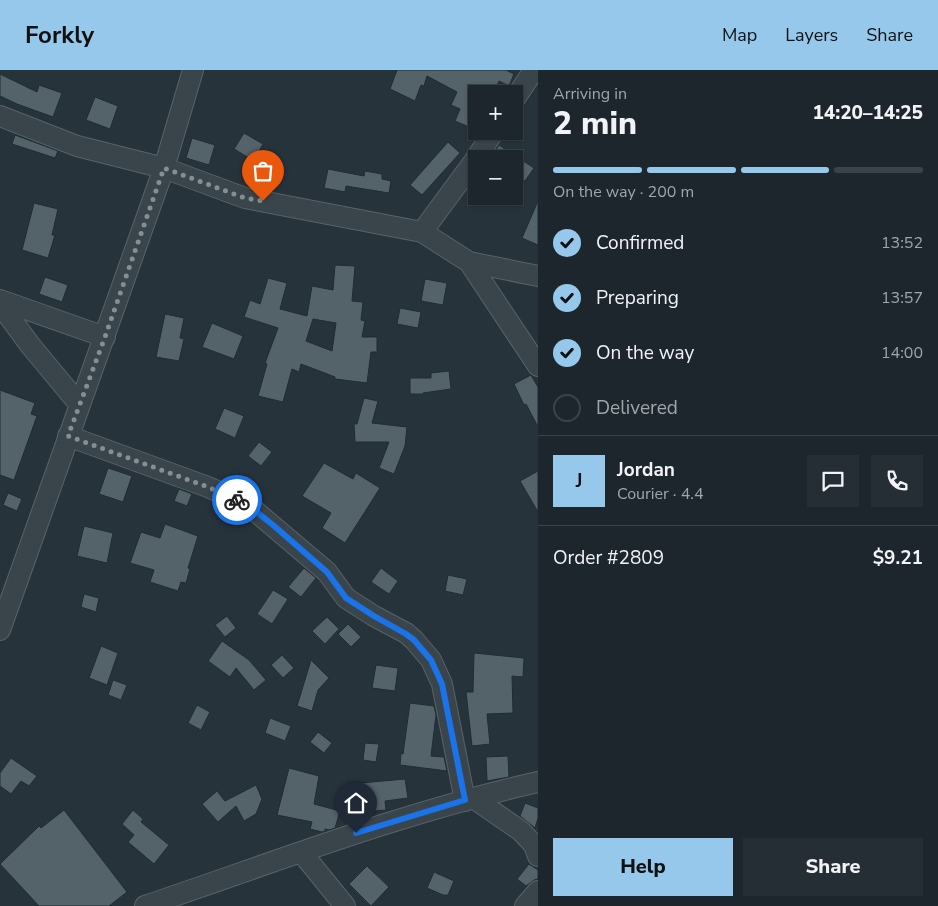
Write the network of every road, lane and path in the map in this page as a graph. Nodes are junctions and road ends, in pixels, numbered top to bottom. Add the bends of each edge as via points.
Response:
1 (194, 70) edge
2 (534, 70) edge
3 (523, 86) edge
4 (0, 116) edge
5 (488, 140) edge
6 (164, 168) junction
7 (422, 232) junction
8 (468, 262) junction
9 (538, 276) edge
10 (0, 302) edge
11 (105, 337) junction
12 (538, 366) edge
13 (79, 404) junction
14 (68, 436) junction
15 (0, 630) edge
16 (538, 782) edge
17 (469, 799) junction
18 (302, 852) junction
19 (538, 856) edge
20 (538, 891) edge
21 (145, 906) edge
22 (345, 906) edge
23 (525, 906) edge

1 - 6 street
2 - 3 street
4 - 6 street via 77,146
5 - 7 street
6 - 7 street via 245,198
6 - 11 street
7 - 8 street
8 - 9 street
8 - 12 street
10 - 11 street
10 - 13 street via 30,345
11 - 13 street
13 - 14 street
14 - 15 street
14 - 17 street via 248,505 327,572 346,598 414,640 431,660 442,684
16 - 17 street
17 - 18 street
17 - 19 street via 521,831 534,845
18 - 21 street
18 - 22 street
20 - 23 street

